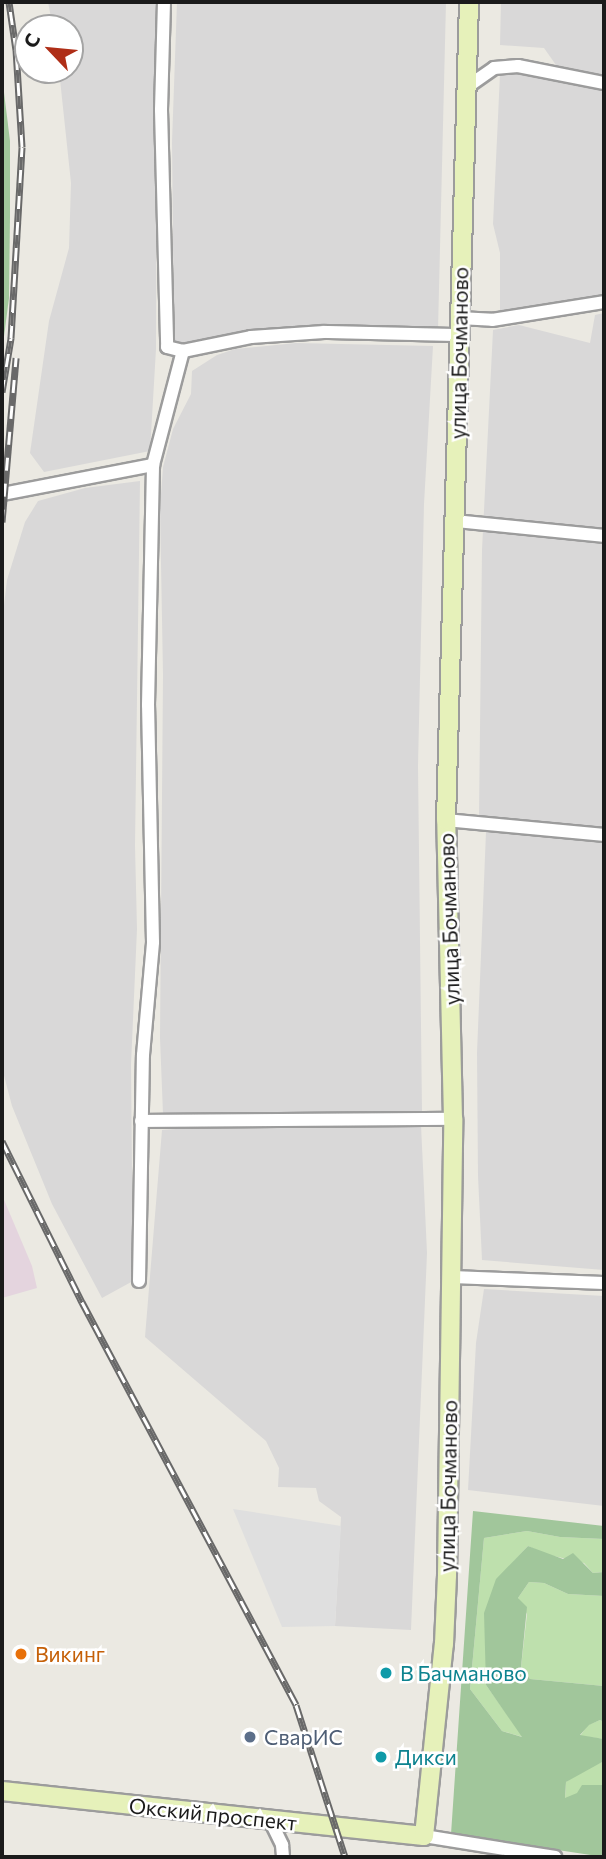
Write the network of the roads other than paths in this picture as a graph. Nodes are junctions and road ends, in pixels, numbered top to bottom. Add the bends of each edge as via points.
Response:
1 (164, 2) edge
2 (469, 2) edge
3 (604, 83) edge
4 (467, 87) junction
5 (604, 302) edge
6 (459, 326) junction
7 (183, 351) junction
8 (153, 465) junction
9 (2, 494) edge
10 (455, 522) junction
11 (604, 536) edge
12 (446, 820) junction
13 (604, 835) edge
14 (453, 1119) junction
15 (141, 1121) junction
16 (452, 1277) junction
17 (139, 1281) dead end
18 (604, 1283) edge
19 (2, 1791) edge
20 (270, 1820) junction
21 (424, 1836) junction
22 (283, 1857) edge
23 (555, 1857) edge

1 - 7 street via 161,110 167,347
2 - 4 main road, улица Бочманово
3 - 4 street via 519,66 494,68
4 - 6 main road, улица Бочманово
5 - 6 street
6 - 7 street via 251,337
6 - 10 main road, улица Бочманово
7 - 8 street
8 - 9 street
8 - 15 street via 148,705 153,942
10 - 11 street
10 - 12 main road, улица Бочманово
12 - 13 street
12 - 14 main road, улица Бочманово
14 - 15 street
14 - 16 main road, улица Бочманово
15 - 17 street
16 - 18 street
16 - 21 main road, улица Бочманово via 444,1630
19 - 20 main road, Окский проспект
20 - 21 main road, Окский проспект
20 - 22 street
21 - 23 street

